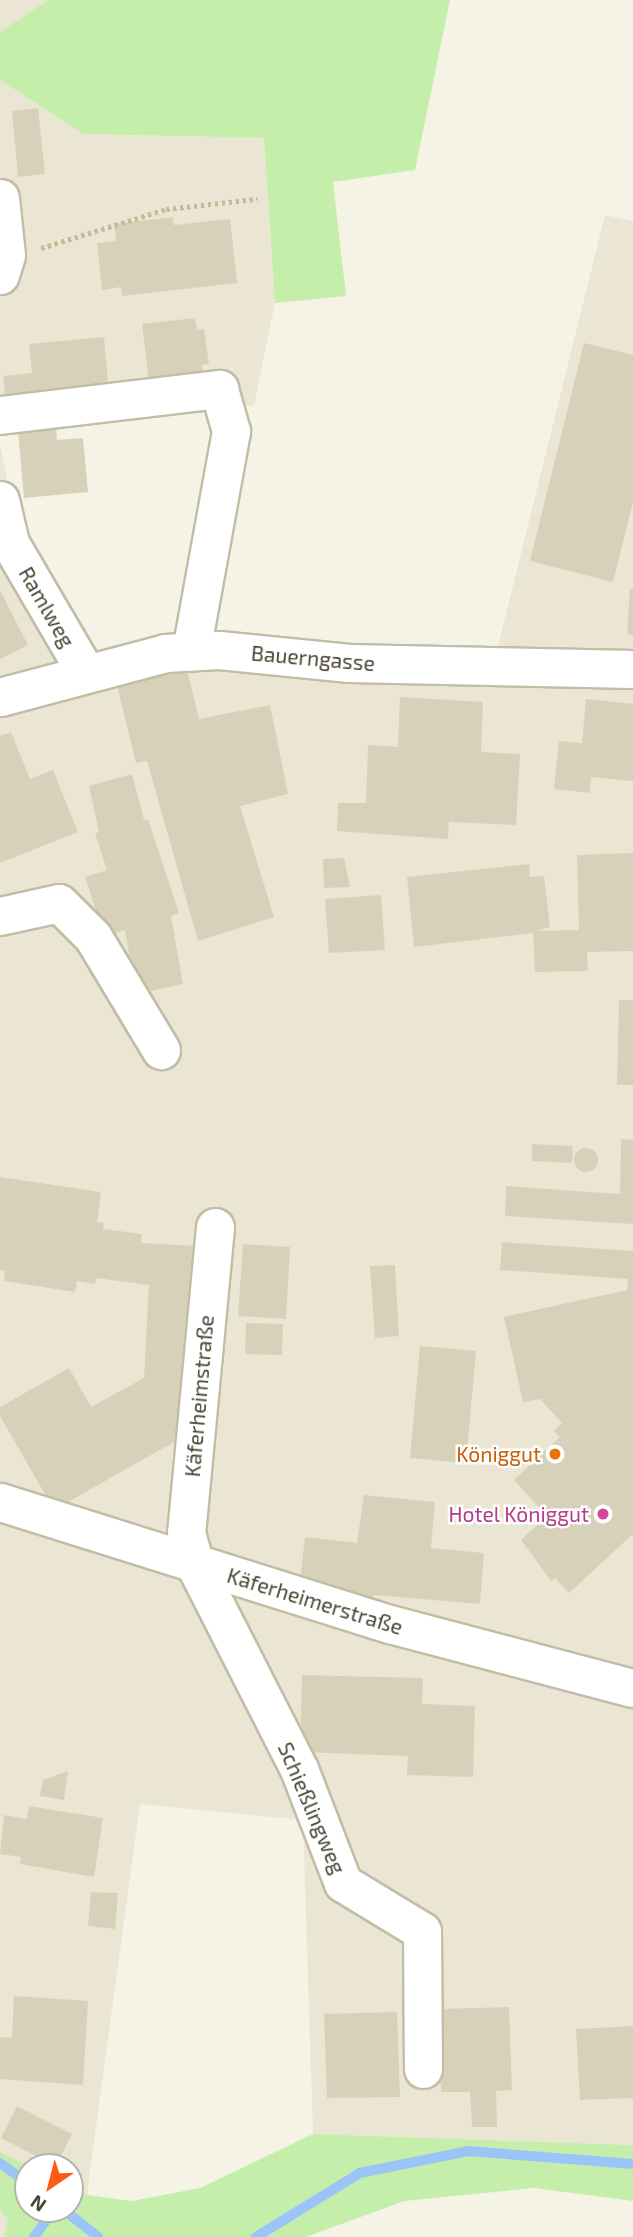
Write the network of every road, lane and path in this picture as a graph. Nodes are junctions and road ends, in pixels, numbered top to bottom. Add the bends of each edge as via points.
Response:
1 (0, 198) edge
2 (257, 199) dead end
3 (3, 265) edge
4 (0, 415) edge
5 (0, 500) edge
6 (191, 651) junction
7 (633, 669) edge
8 (86, 673) junction
9 (0, 697) edge
10 (0, 916) edge
11 (161, 1050) dead end
12 (215, 1227) dead end
13 (0, 1502) edge
14 (195, 1565) junction
15 (633, 1688) edge
16 (423, 2069) dead end

1 - 3 street
2 - 3 path via 166,209 119,221
4 - 6 street via 219,389 231,431
5 - 8 street, Ramlweg via 10,543
6 - 7 street, Bauerngasse via 348,663
6 - 8 street, Bauerngasse
8 - 9 street, Bauerngasse
10 - 11 street via 58,903 93,937
12 - 14 street, Käferheimstraße via 186,1533
13 - 14 street, Käferheimerstraße
14 - 15 street, Käferheimerstraße via 390,1624
14 - 16 street, Schießlingweg via 299,1769 343,1883 422,1931

